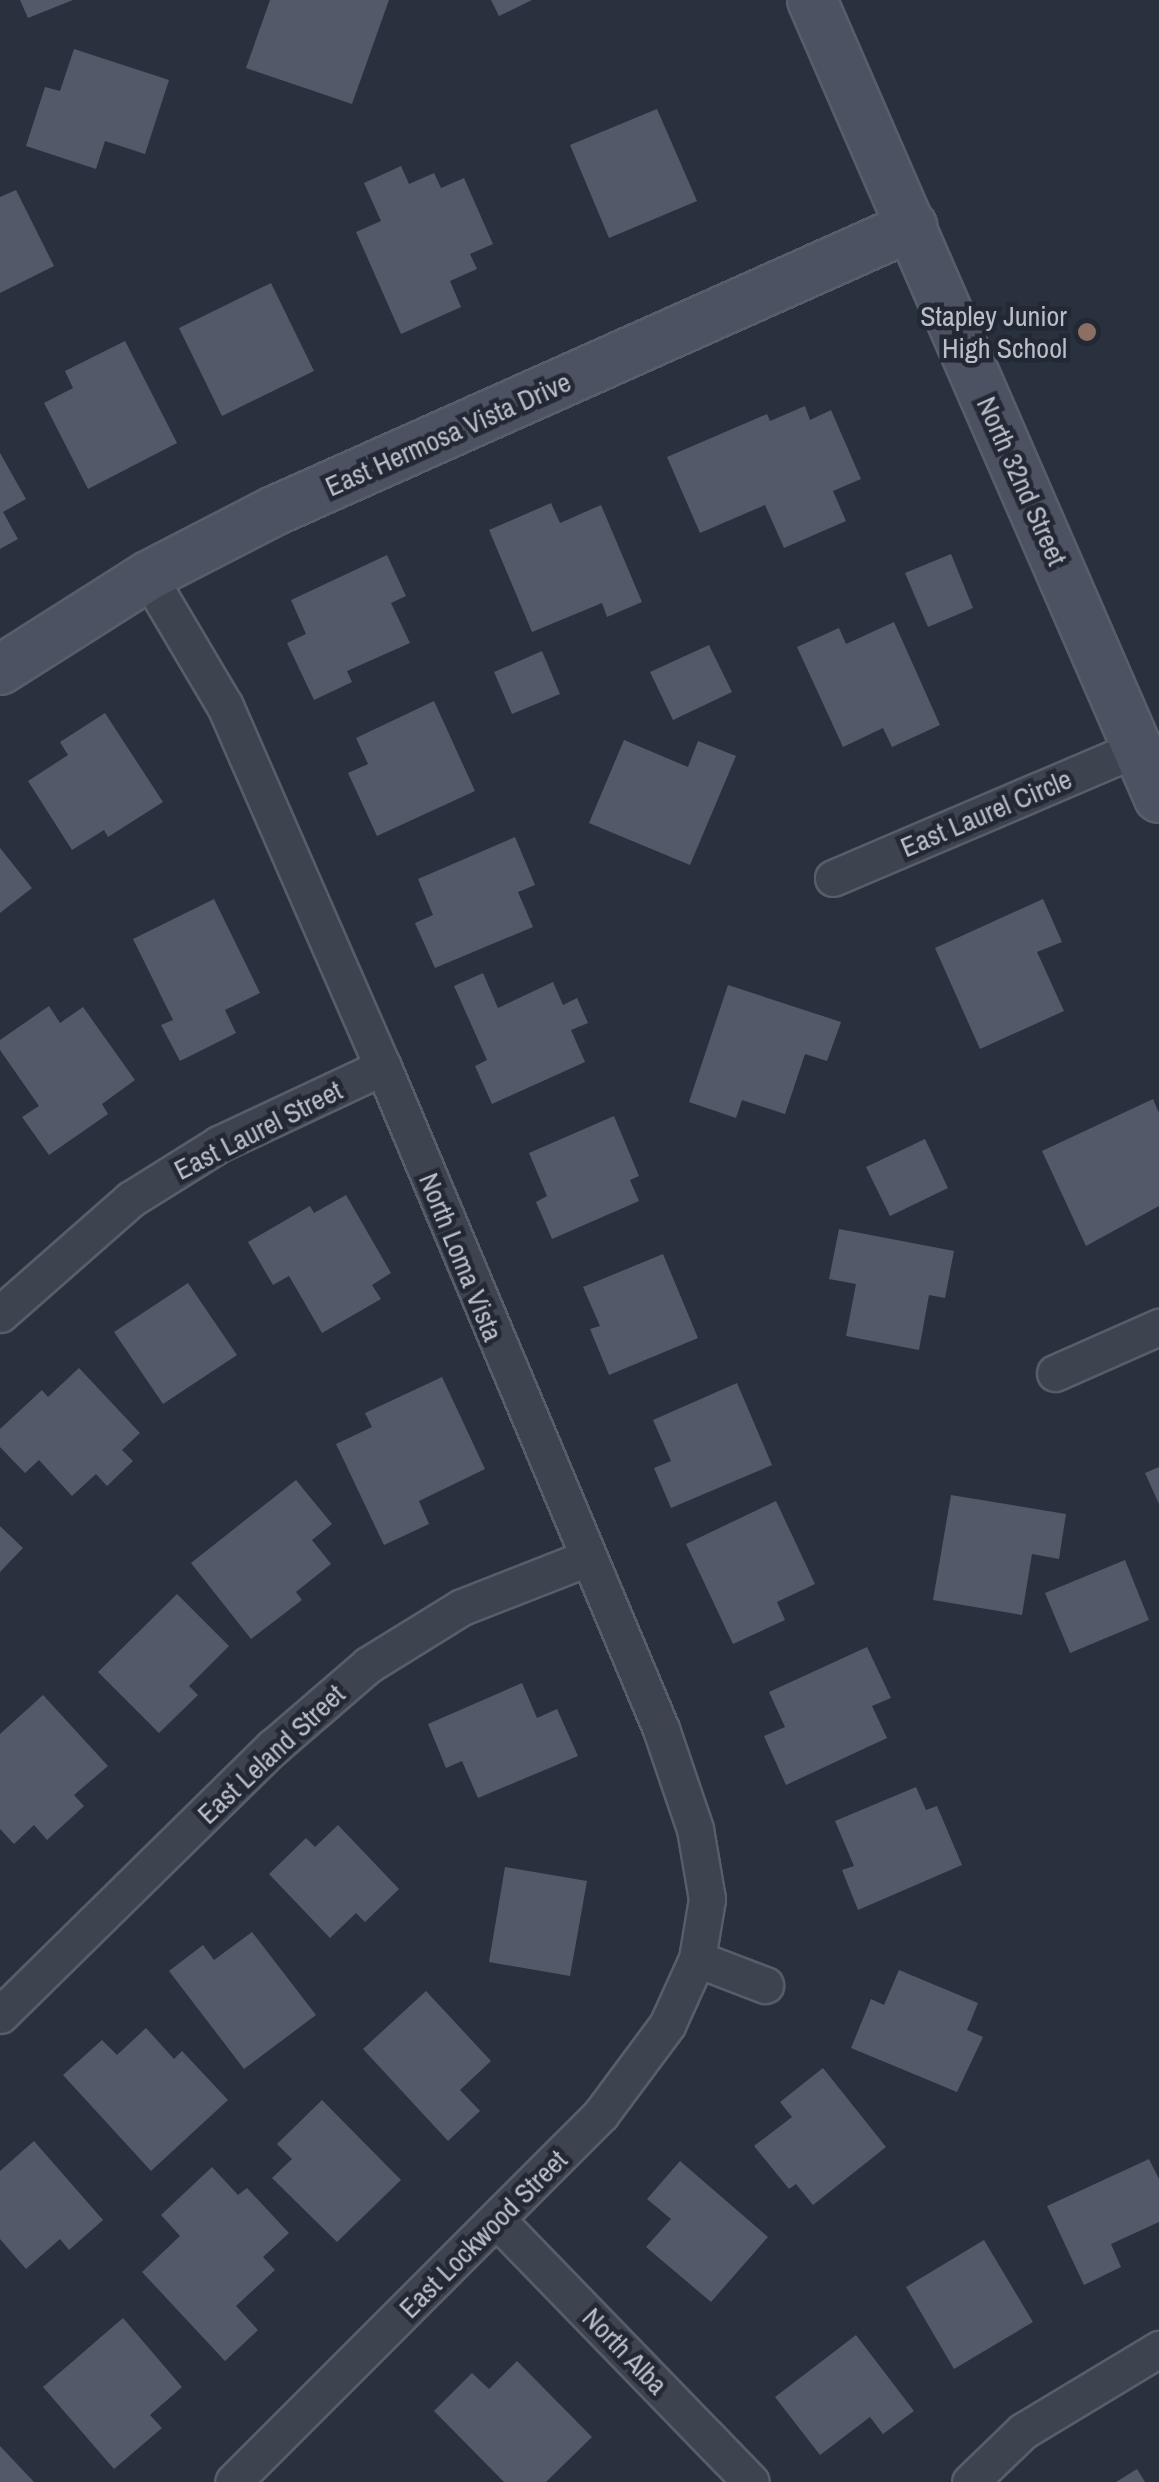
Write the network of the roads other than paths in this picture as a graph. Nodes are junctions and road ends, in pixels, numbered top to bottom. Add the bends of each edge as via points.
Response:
1 (812, 0) edge
2 (912, 226) junction
3 (148, 576) junction
4 (0, 670) edge
5 (1138, 748) junction
6 (1159, 798) edge
7 (833, 878) dead end
8 (383, 1067) junction
9 (0, 1314) edge
10 (1159, 1326) edge
11 (1055, 1373) dead end
12 (587, 1558) junction
13 (698, 1959) junction
14 (765, 1986) dead end
15 (0, 2015) edge
16 (498, 2221) junction
17 (1159, 2349) edge
18 (233, 2482) edge
19 (751, 2482) edge
20 (970, 2482) edge

1 - 2 street, North 32nd Street
2 - 3 street, East Hermosa Vista Drive via 274,512
2 - 5 street, North 32nd Street
3 - 4 street, East Hermosa Vista Drive
3 - 8 street, North Loma Vista via 225,706
5 - 6 street, North 32nd Street
5 - 7 street, East Laurel Circle
8 - 9 street, East Laurel Street via 219,1144 131,1199
8 - 12 street, North Loma Vista
10 - 11 street
12 - 13 street, North Loma Vista via 695,1828 707,1899
12 - 15 street, East Leland Street via 462,1608 368,1665 273,1747
13 - 14 street
13 - 16 street, East Lockwood Street via 667,2025 601,2114
16 - 18 street, East Lockwood Street
16 - 19 street, North Alba
17 - 20 street via 1023,2432

